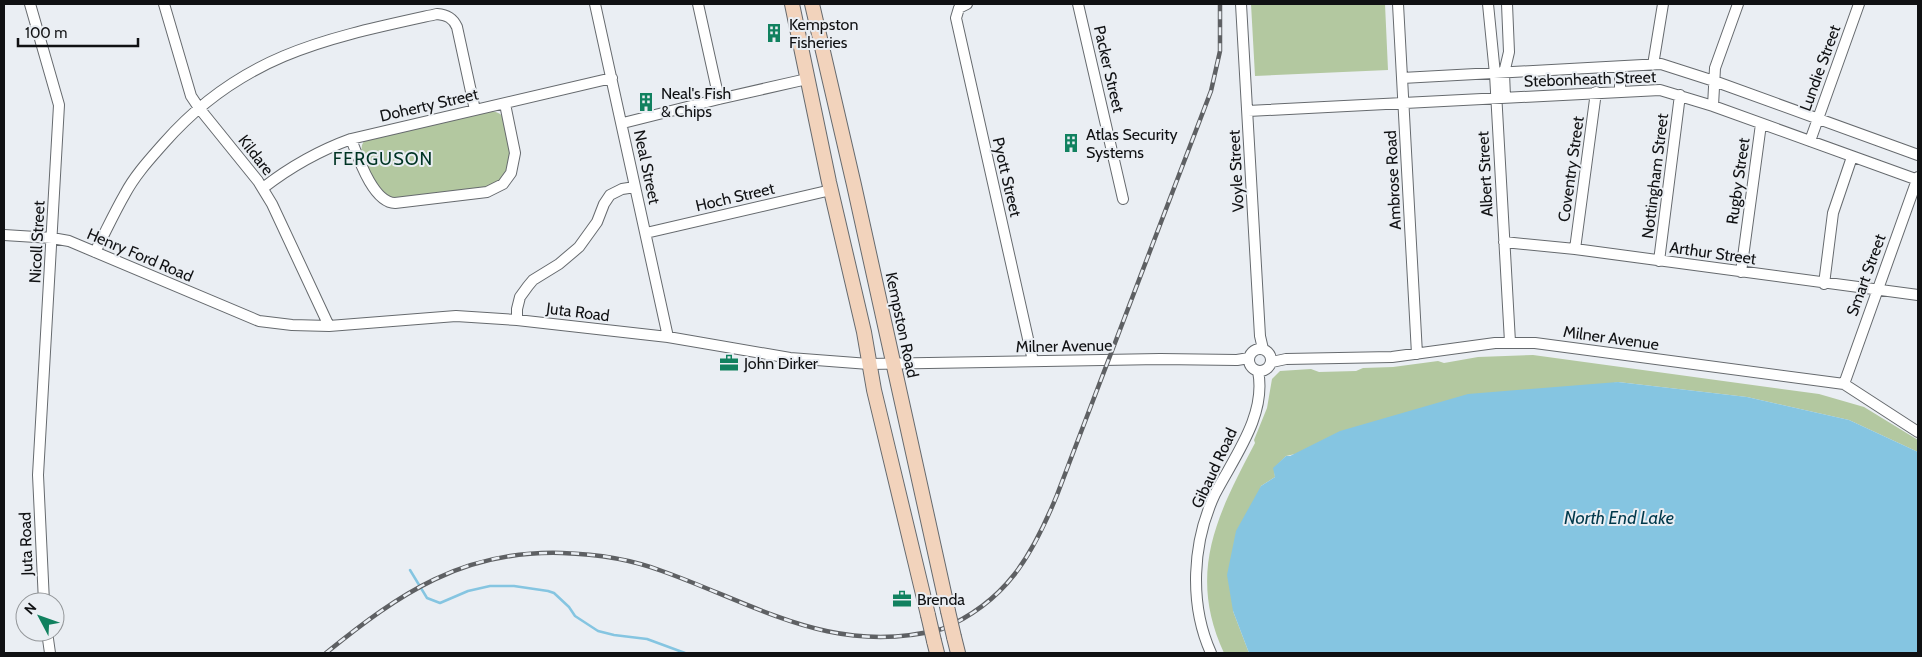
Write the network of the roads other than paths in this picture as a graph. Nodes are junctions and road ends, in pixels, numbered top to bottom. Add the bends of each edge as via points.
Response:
1 (30, 4) edge
2 (164, 4) edge
3 (595, 4) edge
4 (698, 4) edge
5 (792, 4) edge
6 (812, 4) edge
7 (967, 4) edge
8 (1078, 4) edge
9 (1241, 4) edge
10 (1398, 4) edge
11 (1488, 4) edge
12 (1507, 4) edge
13 (1663, 4) edge
14 (1738, 4) edge
15 (1859, 4) edge
16 (1653, 65) junction
17 (1620, 67) junction
18 (1499, 73) junction
19 (612, 78) junction
20 (1402, 78) junction
21 (807, 79) junction
22 (1714, 81) junction
23 (1620, 91) junction
24 (1596, 92) junction
25 (1680, 95) junction
26 (1500, 97) junction
27 (719, 99) junction
28 (1404, 103) junction
29 (504, 104) junction
30 (1713, 106) junction
31 (199, 108) junction
32 (475, 110) junction
33 (1248, 111) junction
34 (1818, 119) junction
35 (623, 124) junction
36 (1761, 124) junction
37 (351, 139) junction
38 (1810, 142) junction
39 (1918, 155) edge
40 (1852, 157) junction
41 (1918, 179) edge
42 (635, 187) junction
43 (263, 188) junction
44 (831, 190) junction
45 (1123, 199) dead end
46 (646, 232) junction
47 (4, 235) edge
48 (52, 238) junction
49 (1504, 242) junction
50 (1575, 250) junction
51 (95, 252) junction
52 (1659, 261) junction
53 (1741, 272) junction
54 (1824, 284) junction
55 (1877, 290) junction
56 (1918, 295) edge
57 (518, 320) junction
58 (259, 321) joint
59 (329, 326) junction
60 (668, 337) junction
61 (1510, 342) junction
62 (1417, 354) junction
63 (1260, 360) junction
64 (1033, 361) junction
65 (869, 364) junction
66 (892, 364) junction
67 (1844, 384) junction
68 (1918, 432) edge
69 (38, 486) joint
70 (43, 592) edge
71 (936, 647) edge
72 (958, 653) edge
73 (1211, 653) edge

1 - 48 street, Nicoll Street via 59,105
2 - 31 street, Kildare via 192,96
3 - 19 street, Neal Street
4 - 27 street
5 - 21 main road
6 - 66 main road, Kempston Road
7 - 64 street, Pyott Street via 959,8 956,18
8 - 45 street, Packer Street
9 - 33 street, Voyle Street
10 - 20 street, Ambrose Road
11 - 18 street, Albert Street
12 - 18 street, Albert Street via 1509,52
13 - 16 street
14 - 22 street via 1715,68
15 - 34 street, Lundie Street
16 - 17 street, Stebonheath Street
16 - 22 street, Stebonheath Street via 1667,65
17 - 18 street, Stebonheath Street
17 - 23 street
18 - 20 street, Stebonheath Street
18 - 26 street, Albert Street
19 - 29 street, Doherty Street
19 - 35 street, Neal Street
20 - 28 street, Ambrose Road
21 - 27 street
21 - 44 main road
22 - 30 street
22 - 34 street, Stebonheath Street
23 - 24 street, Stebonheath Street
23 - 25 street, Stebonheath Street via 1653,89
24 - 26 street, Stebonheath Street
24 - 50 street, Coventry Street
25 - 30 street, Stebonheath Street
25 - 52 street, Nottingham Street
26 - 28 street, Stebonheath Street
26 - 49 street, Albert Street
27 - 35 street
28 - 33 street, Stebonheath Street
28 - 62 street, Ambrose Road
29 - 32 street, Doherty Street
29 - 37 street via 515,160 503,184 487,192 387,202 376,193
30 - 36 street, Stebonheath Street
31 - 32 street via 251,72 303,48 336,37 437,14 449,17 457,27
31 - 43 street, Kildare
31 - 51 street via 173,132 136,177
32 - 37 street, Doherty Street
33 - 63 street, Voyle Street
34 - 38 street, Lundie Street
34 - 39 street, Stebonheath Street
35 - 42 street, Neal Street
36 - 38 street, Stebonheath Street
36 - 53 street, Rugby Street
37 - 43 street, Doherty Street via 299,162
38 - 40 street, Stebonheath Street
40 - 41 street, Stebonheath Street
40 - 54 street via 1833,213
41 - 55 street, Smart Street
42 - 46 street, Neal Street
42 - 57 street via 610,195 597,222 579,247 560,264 533,280 520,297
43 - 59 street, Kildare
44 - 46 street, Hoch Street
44 - 65 main road
46 - 60 street, Neal Street
47 - 48 street, Henry Ford Road
48 - 51 street, Henry Ford Road
48 - 69 street, Nicoll Street
49 - 50 street, Arthur Street
49 - 61 street, Albert Street
50 - 52 street, Arthur Street
51 - 58 street, Henry Ford Road
52 - 53 street, Arthur Street
53 - 54 street, Arthur Street
54 - 55 street, Arthur Street
55 - 56 street, Arthur Street
55 - 67 street, Smart Street
57 - 59 street, Juta Road via 456,316
57 - 60 street, Juta Road
58 - 59 street, Juta Road
60 - 65 street, Juta Road via 790,358
61 - 62 street, Milner Avenue
61 - 67 street, Milner Avenue
62 - 63 street, Milner Avenue via 1378,358
63 - 64 street, Milner Avenue
63 - 73 street, Gibaud Road via 1258,404 1250,428 1215,495 1199,548 1197,603
64 - 66 street, Milner Avenue
65 - 66 street, Juta Road
65 - 71 main road, bridge
66 - 72 main road, Kempston Road, bridge
67 - 68 street, Milner Avenue
69 - 70 street, Juta Road

